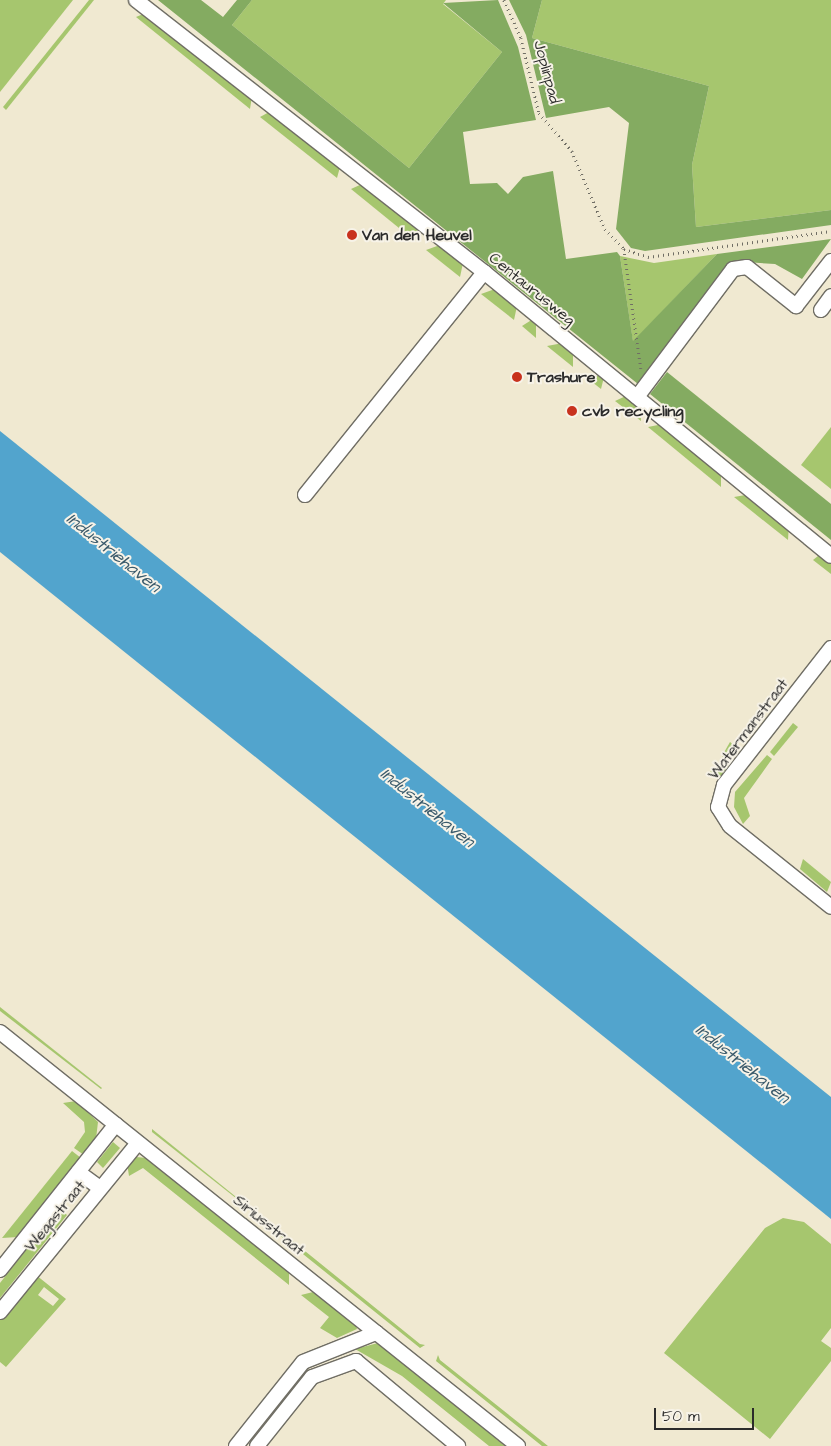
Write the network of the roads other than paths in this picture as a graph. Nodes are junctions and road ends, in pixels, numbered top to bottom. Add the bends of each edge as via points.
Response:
1 (136, 0) edge
2 (831, 261) edge
3 (484, 272) junction
4 (831, 296) edge
5 (821, 310) dead end
6 (640, 392) junction
7 (305, 495) dead end
8 (831, 556) edge
9 (831, 648) edge
10 (831, 907) edge
11 (0, 1032) edge
12 (116, 1124) junction
13 (138, 1143) junction
14 (78, 1172) junction
15 (100, 1188) junction
16 (0, 1270) edge
17 (0, 1312) edge
18 (376, 1333) junction
19 (236, 1446) edge
20 (258, 1446) edge
21 (458, 1446) edge
22 (518, 1446) edge

1 - 3 street, Centaurusweg
2 - 6 street via 796,306 747,267 733,269
3 - 6 street, Centaurusweg
3 - 7 street
4 - 5 street
6 - 8 street, Centaurusweg
9 - 10 street, Watermanstraat via 724,785 718,807 730,826
11 - 12 street, Siriusstraat
12 - 13 street, Siriusstraat
12 - 14 street, Wegastraat
13 - 15 street, Wegastraat
13 - 18 street, Siriusstraat
14 - 15 street
14 - 16 street, Wegastraat
15 - 17 street, Wegastraat
18 - 19 street via 303,1362
18 - 22 street, Siriusstraat
20 - 21 street via 312,1377 356,1360

